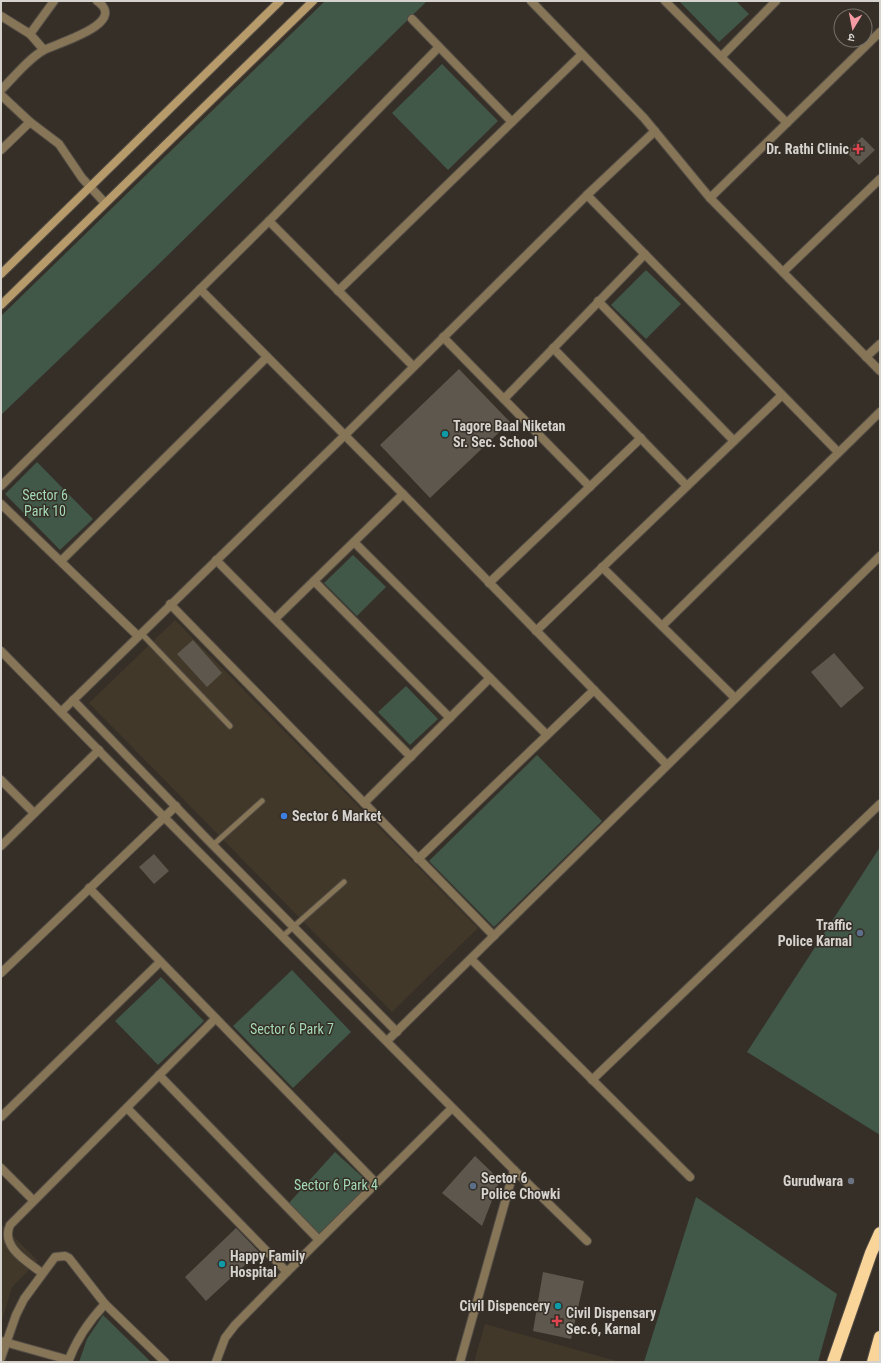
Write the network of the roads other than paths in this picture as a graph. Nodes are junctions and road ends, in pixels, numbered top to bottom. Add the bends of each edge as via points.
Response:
1 (54, 1) edge
2 (97, 1) edge
3 (280, 1) edge
4 (313, 1) edge
5 (531, 1) edge
6 (665, 1) edge
7 (776, 1) edge
8 (1, 16) edge
9 (412, 19) dead end
10 (880, 32) edge
11 (30, 34) junction
12 (439, 47) junction
13 (44, 50) junction
14 (582, 54) junction
15 (721, 57) junction
16 (1, 90) edge
17 (1, 95) edge
18 (30, 122) junction
19 (512, 122) junction
20 (787, 123) junction
21 (655, 131) junction
22 (1, 150) edge
23 (880, 179) edge
24 (90, 188) junction
25 (587, 195) junction
26 (710, 198) junction
27 (105, 203) junction
28 (269, 221) junction
29 (645, 254) junction
30 (783, 272) junction
31 (1, 274) edge
32 (200, 290) junction
33 (338, 291) junction
34 (598, 302) junction
35 (1, 305) edge
36 (443, 337) junction
37 (880, 344) edge
38 (553, 348) junction
39 (267, 357) junction
40 (866, 357) junction
41 (414, 366) junction
42 (880, 371) edge
43 (782, 395) junction
44 (504, 399) junction
45 (880, 412) edge
46 (344, 436) junction
47 (641, 438) junction
48 (734, 441) junction
49 (838, 452) junction
50 (1, 486) edge
51 (687, 486) junction
52 (590, 487) junction
53 (403, 494) junction
54 (1, 504) edge
55 (354, 542) junction
56 (880, 556) edge
57 (216, 560) junction
58 (61, 561) junction
59 (602, 567) junction
60 (314, 581) junction
61 (489, 583) junction
62 (170, 604) junction
63 (275, 619) junction
64 (662, 626) junction
65 (536, 631) junction
66 (140, 634) junction
67 (1, 650) edge
68 (490, 678) junction
69 (594, 690) junction
70 (735, 698) junction
71 (73, 700) junction
72 (61, 712) junction
73 (450, 718) junction
74 (230, 726) dead end
75 (547, 735) junction
76 (99, 750) junction
77 (411, 757) junction
78 (667, 765) junction
79 (1, 780) edge
80 (262, 801) dead end
81 (364, 804) junction
82 (880, 804) edge
83 (176, 806) junction
84 (34, 813) junction
85 (164, 817) junction
86 (1, 846) edge
87 (213, 846) junction
88 (418, 859) junction
89 (344, 882) dead end
90 (89, 888) junction
91 (293, 925) junction
92 (283, 936) junction
93 (494, 936) junction
94 (471, 959) junction
95 (160, 962) junction
96 (1, 973) edge
97 (215, 1018) junction
98 (397, 1032) junction
99 (387, 1041) junction
100 (159, 1075) junction
101 (592, 1080) junction
102 (128, 1108) junction
103 (452, 1108) junction
104 (1, 1117) edge
105 (1, 1168) edge
106 (514, 1170) junction
107 (690, 1177) dead end
108 (376, 1183) junction
109 (33, 1200) junction
110 (880, 1233) edge
111 (319, 1240) junction
112 (587, 1241) dead end
113 (287, 1272) junction
114 (42, 1273) junction
115 (105, 1304) junction
116 (880, 1337) edge
117 (3, 1342) edge
118 (1, 1358) edge
119 (68, 1361) edge
120 (165, 1362) edge
121 (216, 1362) edge
122 (460, 1362) edge
123 (833, 1362) edge
124 (873, 1362) edge

1 - 11 street
2 - 13 street via 106,12 100,24
3 - 24 street
4 - 27 street
5 - 14 street
6 - 15 street
7 - 15 street
8 - 11 street
9 - 12 street
10 - 20 street
11 - 13 street
12 - 19 street
12 - 28 street
13 - 16 street
14 - 19 street
14 - 21 street
15 - 20 street
17 - 18 street
18 - 22 street
18 - 24 street via 59,144
19 - 33 street
20 - 26 street
21 - 25 street
21 - 26 street
23 - 30 street
24 - 27 street
24 - 31 street
25 - 29 street
25 - 36 street
26 - 30 street
27 - 35 street
28 - 32 street
28 - 33 street
29 - 34 street
29 - 43 street
30 - 40 street
32 - 39 street
32 - 50 street
33 - 41 street
34 - 38 street
34 - 48 street
36 - 41 street
36 - 44 street
37 - 40 street
38 - 44 street
38 - 47 street
39 - 46 street
39 - 58 street
40 - 42 street
41 - 46 street
43 - 48 street
43 - 49 street
44 - 52 street
45 - 49 street
46 - 53 street
46 - 57 street
47 - 51 street
47 - 52 street
48 - 51 street
49 - 64 street
51 - 59 street
52 - 61 street
53 - 55 street
53 - 61 street
54 - 58 street
55 - 60 street
55 - 68 street
56 - 70 street
57 - 62 street
57 - 63 street
58 - 66 street
59 - 64 street
59 - 65 street
60 - 63 street
60 - 73 street
61 - 65 street
62 - 66 street
62 - 81 street
63 - 77 street
64 - 70 street
65 - 69 street
66 - 71 street
66 - 74 lane
67 - 72 street
68 - 73 street
68 - 75 street
69 - 75 street
69 - 78 street
70 - 78 street
71 - 72 street
71 - 83 street
72 - 76 street
73 - 77 street
75 - 88 street
76 - 84 street
76 - 85 street
77 - 81 street
78 - 93 street
79 - 84 street
80 - 87 lane
81 - 88 street
82 - 101 street
83 - 85 street
83 - 87 street
84 - 86 street
85 - 90 street
85 - 92 street
87 - 91 street
88 - 93 street
89 - 91 lane
90 - 95 street
90 - 96 street
91 - 92 lane
91 - 98 street
92 - 99 street
93 - 94 street
94 - 98 street
94 - 101 street
95 - 97 street
95 - 104 street
97 - 100 street
97 - 108 street
98 - 99 street
99 - 103 street
100 - 102 street
100 - 111 street
101 - 107 street
102 - 109 street
102 - 113 street
103 - 106 street
103 - 108 street
105 - 109 street
106 - 112 street
106 - 122 street
108 - 111 street
109 - 114 street via 10,1225 6,1239 16,1253
110 - 123 highway
111 - 113 street
113 - 121 street via 228,1333
114 - 115 street via 55,1257 65,1256
114 - 117 street via 24,1299
115 - 119 street via 94,1315 76,1342
115 - 120 street
116 - 124 highway
117 - 118 street
117 - 119 street

